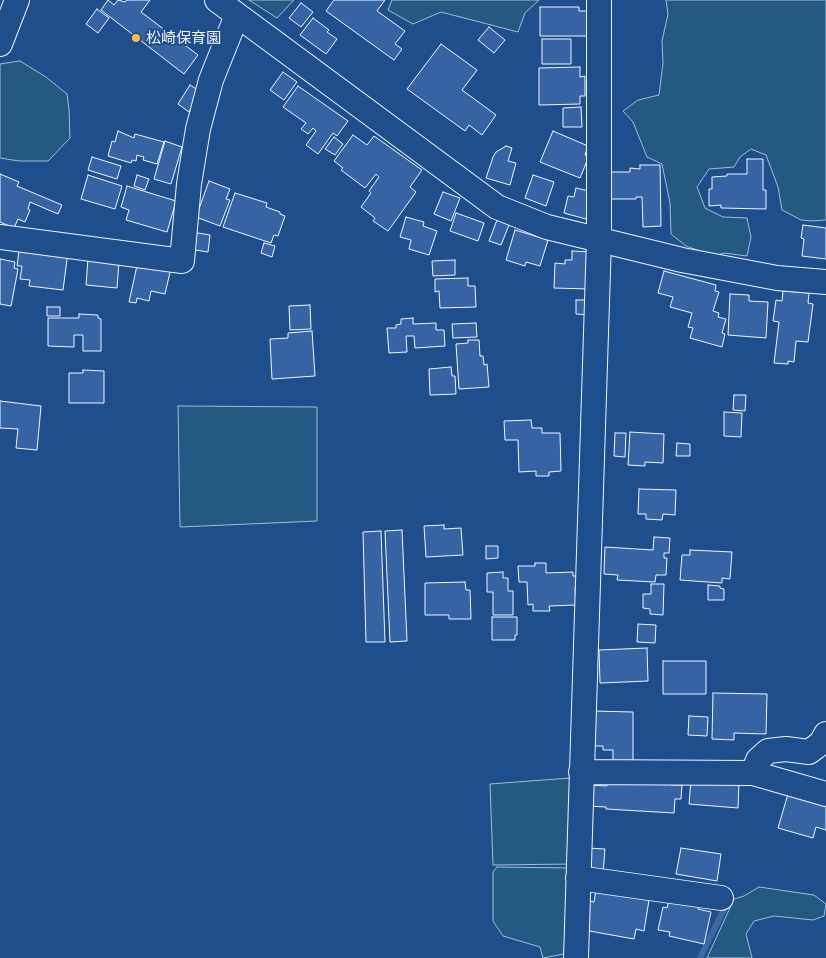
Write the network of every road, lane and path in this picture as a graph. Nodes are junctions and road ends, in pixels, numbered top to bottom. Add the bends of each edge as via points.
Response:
1 (17, 0) edge
2 (217, 0) edge
3 (599, 0) edge
4 (237, 15) junction
5 (0, 44) edge
6 (0, 237) edge
7 (599, 239) junction
8 (826, 282) edge
9 (826, 734) edge
10 (581, 772) junction
11 (752, 773) junction
12 (826, 794) edge
13 (578, 878) junction
14 (721, 898) dead end
15 (576, 958) edge

1 - 5 street
2 - 4 street
3 - 7 street
4 - 6 street via 212,80 198,129 182,261
4 - 7 street via 498,207 547,227
7 - 8 street via 740,272
7 - 10 street
9 - 11 street via 810,752 786,748 768,751 758,760
10 - 11 street
10 - 13 street
11 - 12 street
13 - 14 street
13 - 15 street

